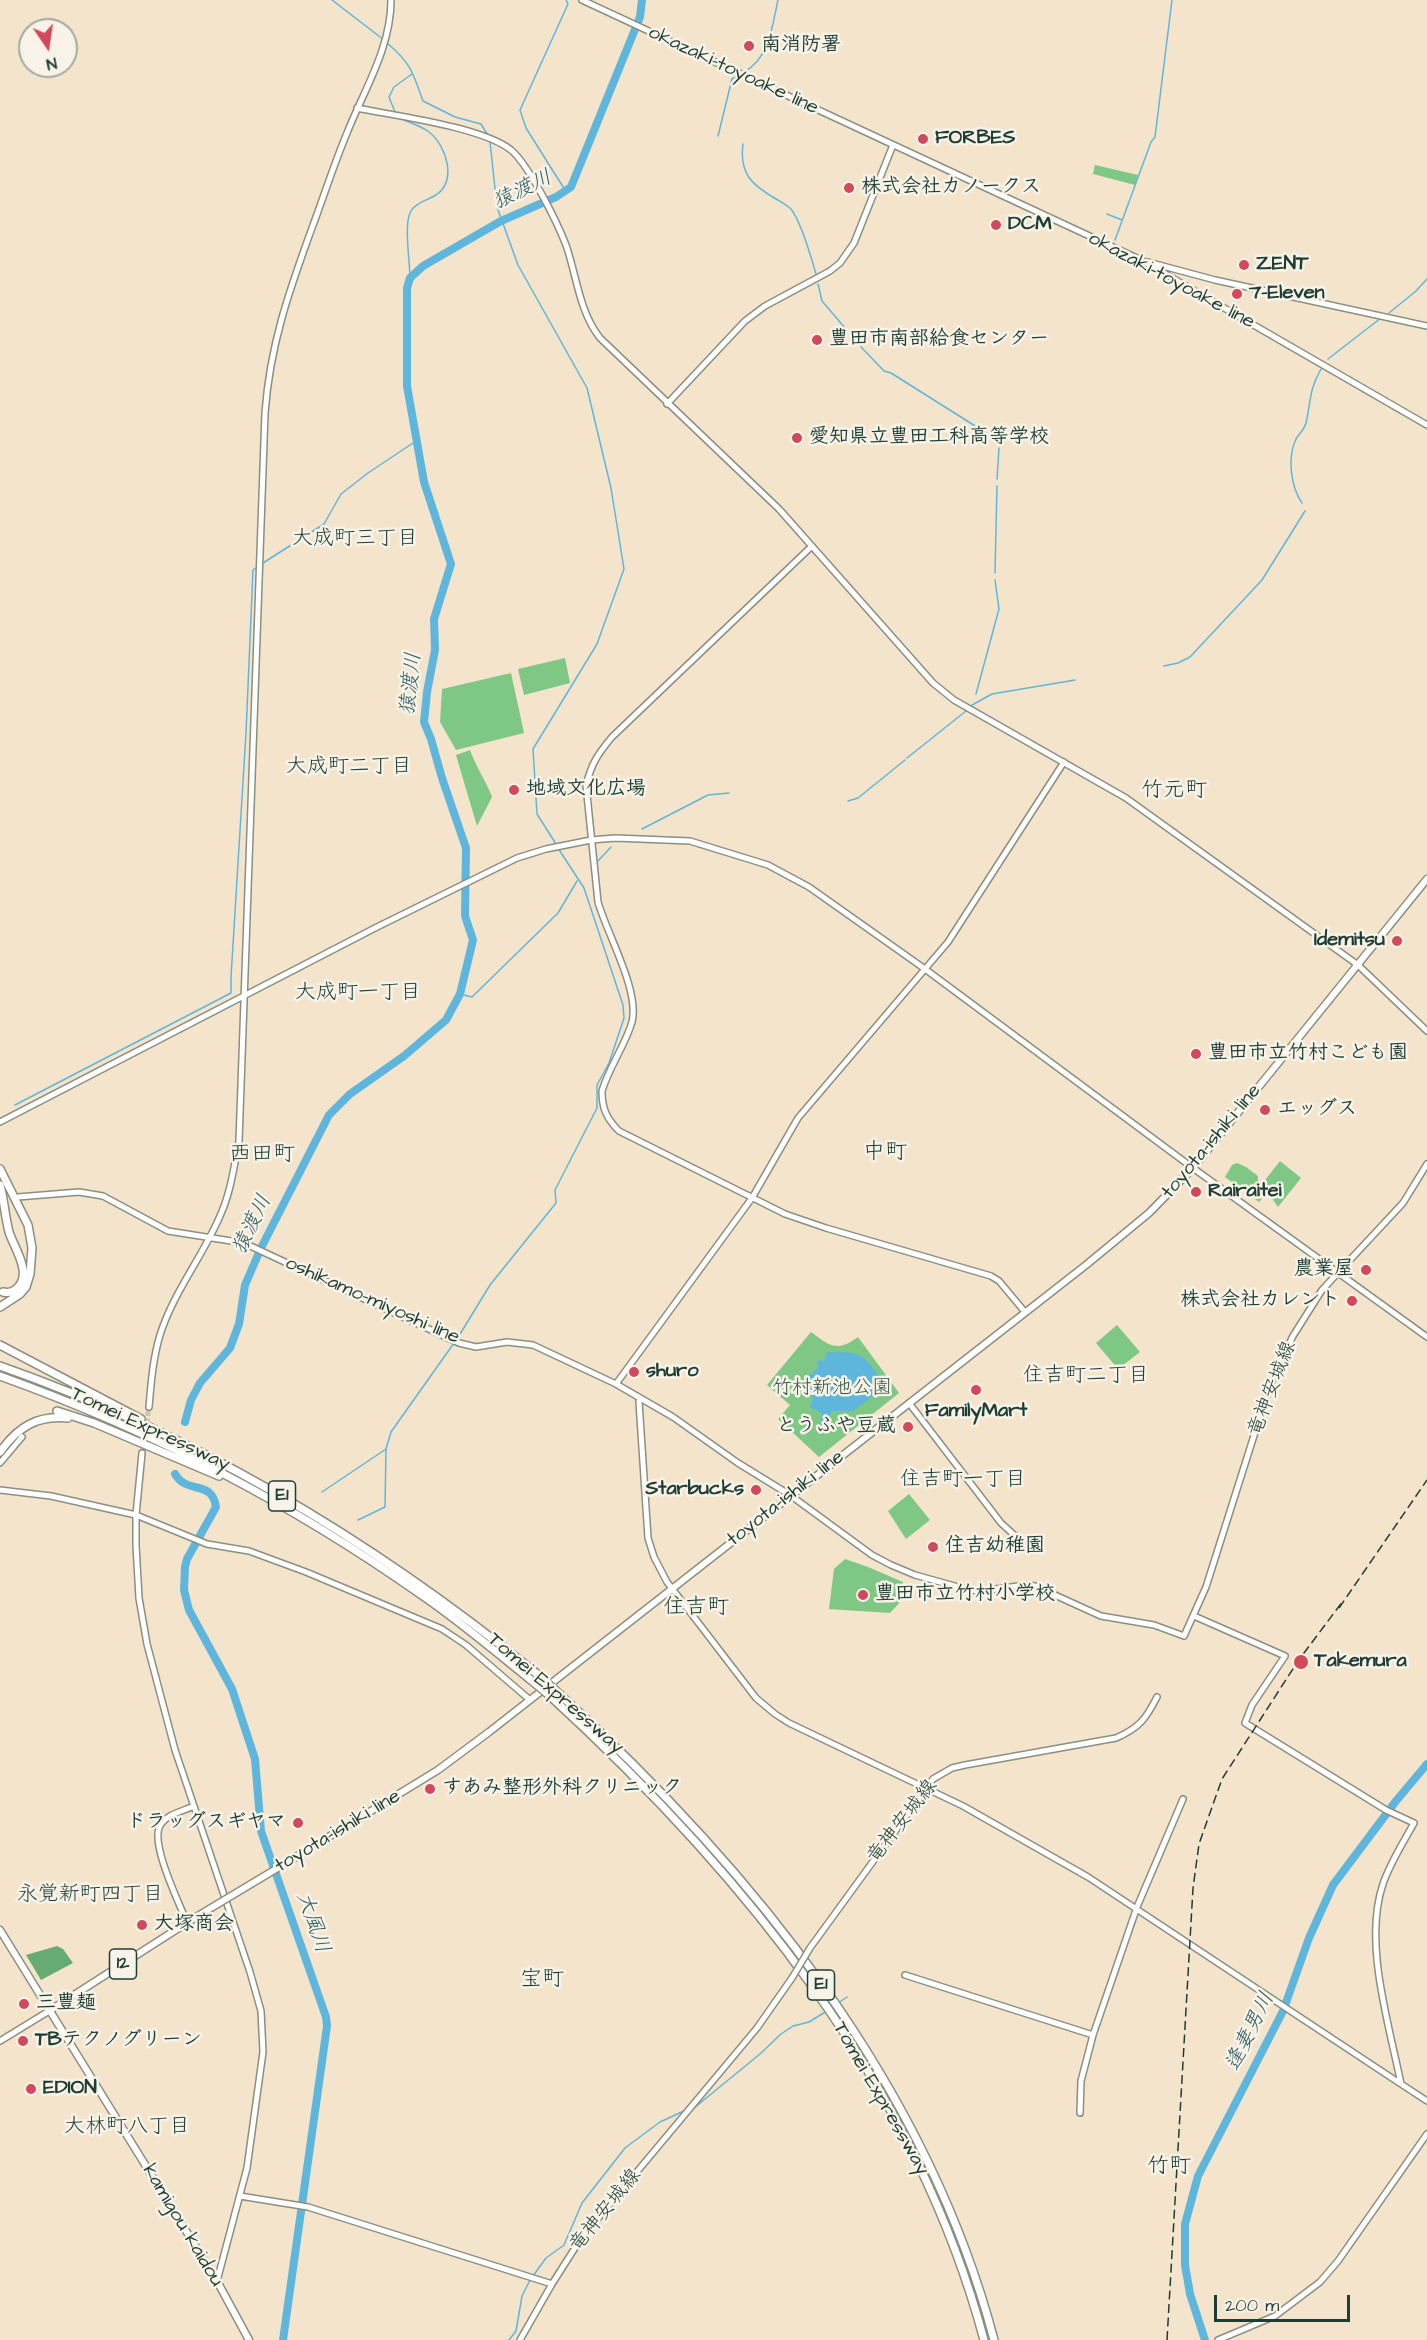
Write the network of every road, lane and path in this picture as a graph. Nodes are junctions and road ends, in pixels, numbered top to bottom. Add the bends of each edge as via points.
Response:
1 (391, 0) edge
2 (582, 0) edge
3 (357, 108) junction
4 (893, 145) junction
5 (1141, 260) junction
6 (1427, 326) edge
7 (667, 404) junction
8 (1427, 425) edge
9 (812, 546) junction
10 (1064, 762) junction
11 (591, 840) junction
12 (1427, 879) edge
13 (1358, 965) junction
14 (925, 969) junction
15 (245, 995) junction
16 (1427, 1031) edge
17 (0, 1122) edge
18 (1427, 1164) edge
19 (1193, 1168) junction
20 (0, 1169) edge
21 (0, 1185) edge
22 (18, 1197) dead end
23 (752, 1198) junction
24 (210, 1237) junction
25 (1338, 1272) junction
26 (2, 1294) dead end
27 (0, 1307) edge
28 (1025, 1312) junction
29 (1427, 1337) edge
30 (0, 1344) edge
31 (0, 1366) edge
32 (0, 1376) edge
33 (616, 1384) junction
34 (640, 1398) junction
35 (909, 1403) junction
36 (148, 1407) tunnel mouth
37 (57, 1411) dead end
38 (94, 1423) junction
39 (22, 1437) dead end
40 (0, 1452) edge
41 (142, 1454) tunnel mouth
42 (0, 1463) edge
43 (227, 1466) junction
44 (0, 1490) edge
45 (790, 1495) junction
46 (278, 1504) junction
47 (136, 1515) junction
48 (1039, 1550) dead end
49 (672, 1589) junction
50 (1194, 1616) junction
51 (534, 1677) junction
52 (552, 1693) junction
53 (1157, 1697) dead end
54 (530, 1700) junction
55 (925, 1788) junction
56 (1183, 1799) dead end
57 (194, 1806) junction
58 (1137, 1907) junction
59 (187, 1923) junction
60 (0, 1930) edge
61 (905, 1975) dead end
62 (50, 2010) junction
63 (1093, 2035) junction
64 (0, 2041) edge
65 (1401, 2084) junction
66 (1427, 2101) edge
67 (1080, 2113) dead end
68 (1427, 2134) edge
69 (240, 2196) junction
70 (217, 2281) junction
71 (552, 2284) junction
72 (249, 2340) edge
73 (520, 2340) edge
74 (984, 2340) edge
75 (994, 2340) edge
76 (1218, 2340) edge

1 - 3 street via 387,37
2 - 4 street, okazaki-toyoake line
3 - 7 street via 481,136 518,156 565,244 591,326
3 - 15 street via 283,310 267,383
4 - 5 street, okazaki-toyoake line
4 - 7 street via 854,243 840,263 745,321
5 - 6 street
5 - 8 street, okazaki-toyoake line
7 - 9 street via 779,509
9 - 10 street via 941,691
9 - 11 street via 595,756 586,785
10 - 13 street via 1126,798
10 - 14 street via 965,918
11 - 14 street via 690,841 768,865 809,887
11 - 15 street via 517,858
11 - 23 street via 598,902 634,1007 632,1022 602,1090 605,1114 619,1131
12 - 13 main road, toyota-ishiki line / 12
13 - 16 street
13 - 19 main road, toyota-ishiki line / 12
14 - 19 street
14 - 23 street via 798,1118
15 - 17 street
15 - 24 street via 239,1140 228,1197
18 - 25 street, 竜神安城線 via 1403,1203
19 - 25 street
19 - 28 main road, toyota-ishiki line / 12 via 1141,1220
20 - 27 highway via 28,1225 32,1243 28,1283 20,1294
21 - 26 highway via 9,1232 24,1271 15,1291
22 - 24 street, oshikamo-miyoshi line via 91,1192 168,1231
23 - 28 street via 826,1228 991,1276
23 - 33 street
24 - 33 street, oshikamo-miyoshi line via 256,1248 459,1342 476,1347 507,1342 533,1345
24 - 36 street via 160,1334
25 - 29 street
25 - 50 street, 竜神安城線 via 1293,1336 1274,1377
28 - 35 main road, toyota-ishiki line / 12
30 - 43 highway
31 - 43 highway, Tomei Expressway / E1 via 112,1410
32 - 46 highway, Tomei Expressway / E1 via 97,1413 182,1452
33 - 34 street, oshikamo-miyoshi line
34 - 45 street, oshikamo-miyoshi line
34 - 49 street via 648,1538 658,1567
35 - 45 main road, toyota-ishiki line / 12
35 - 48 street via 1001,1523 1023,1543
37 - 38 highway
38 - 40 highway via 59,1417 38,1420 20,1429
38 - 46 highway
39 - 42 street
41 - 47 street
43 - 51 highway, Tomei Expressway / E1 via 384,1560 448,1605
44 - 47 street via 51,1496
45 - 49 main road, toyota-ishiki line / 12
45 - 50 street, oshikamo-miyoshi line via 872,1555 942,1583 982,1592 1035,1586 1101,1616 1154,1625 1184,1636
46 - 51 highway, Tomei Expressway / E1 via 425,1597
47 - 54 street via 207,1544 261,1554 442,1629
47 - 57 street via 139,1598 147,1644 165,1718
49 - 54 main road, toyota-ishiki line / 12
49 - 55 street via 756,1698 775,1714
50 - 65 street via 1285,1656 1252,1705 1245,1723 1386,1810 1414,1823 1383,1885 1376,1921 1375,1947
51 - 52 highway, Tomei Expressway / E1, bridge
52 - 74 highway, Tomei Expressway / E1 via 694,1839 774,1934 831,2013 874,2080 922,2170 961,2264
52 - 75 highway, Tomei Expressway / E1 via 627,1757 726,1864 782,1931 864,2048 917,2136 945,2196 974,2271
53 - 55 street, 竜神安城線 via 1135,1729 1116,1738 959,1766 940,1774
54 - 59 main road, toyota-ishiki line / 12, bridge via 438,1770
55 - 58 street
55 - 71 street, 竜神安城線, bridge via 757,2028 586,2232
56 - 58 street
57 - 59 street via 166,1819 158,1832 161,1855
57 - 69 street via 261,2011 261,2063
58 - 63 street
58 - 65 street
59 - 62 main road, toyota-ishiki line / 12
60 - 62 main road, kamigou kaidou
61 - 63 street
62 - 64 street
62 - 70 main road, kamigou kaidou
63 - 67 street via 1081,2081
65 - 66 street
68 - 76 street via 1320,2282 1275,2316
69 - 70 street
69 - 71 street via 308,2207
70 - 72 main road, kamigou kaidou
71 - 73 street, 竜神安城線

